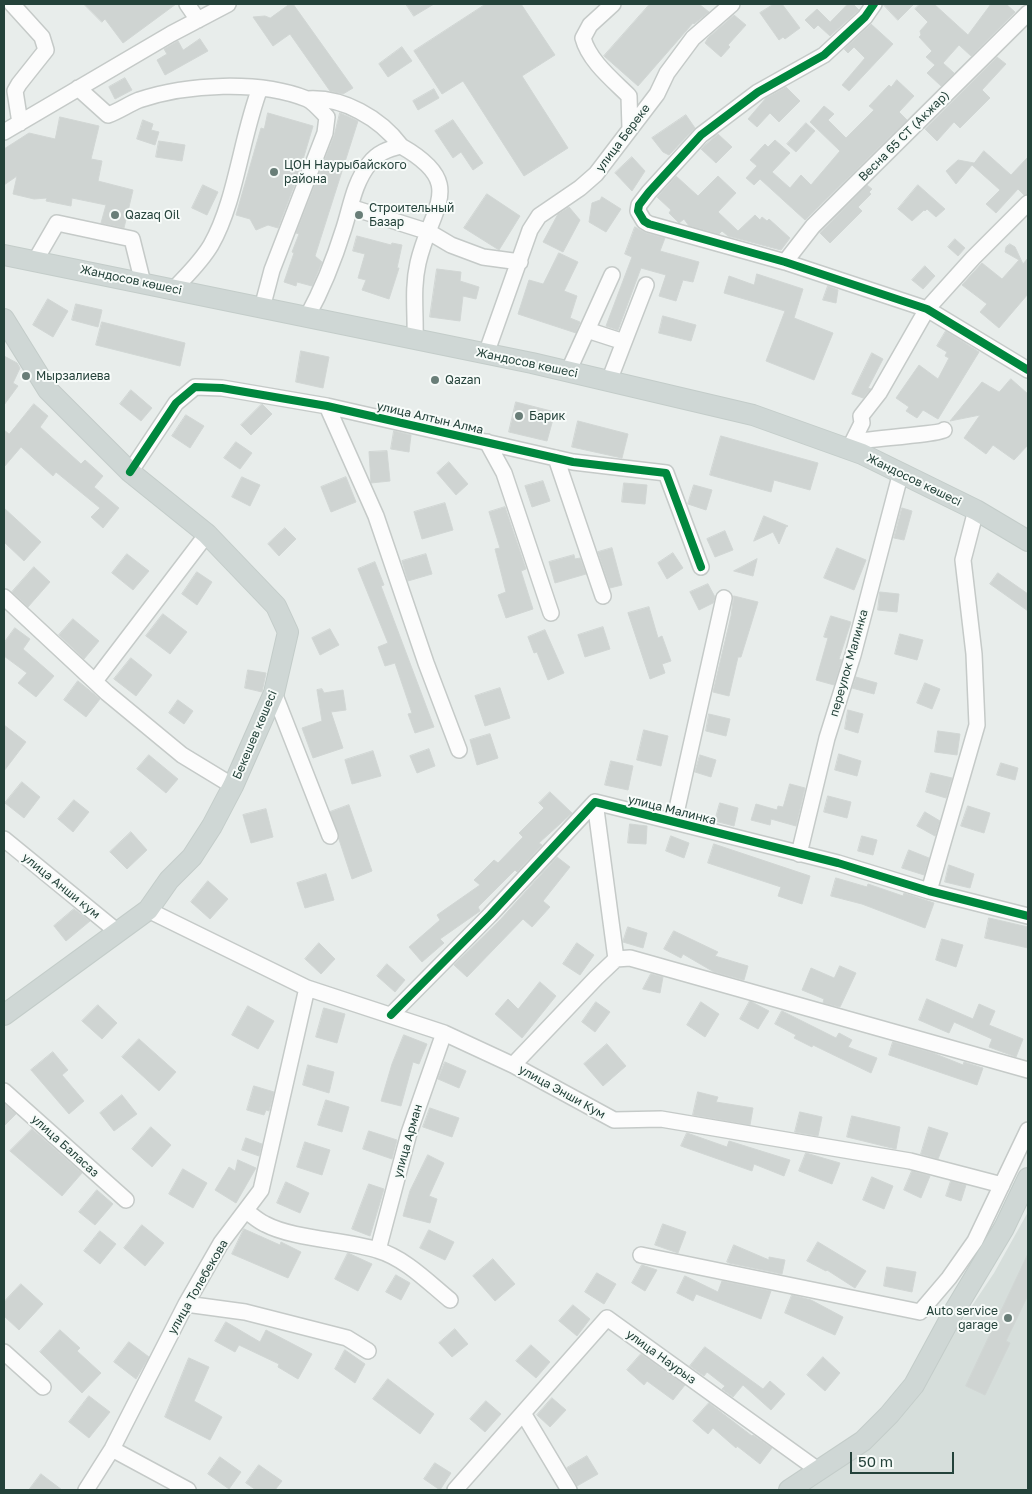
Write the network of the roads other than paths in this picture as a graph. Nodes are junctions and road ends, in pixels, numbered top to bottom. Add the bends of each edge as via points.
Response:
1 (12, 4) edge
2 (187, 4) edge
3 (228, 4) edge
4 (613, 4) edge
5 (732, 4) edge
6 (874, 4) edge
7 (1028, 13) edge
8 (198, 20) junction
9 (78, 88) junction
10 (260, 88) junction
11 (308, 99) junction
12 (20, 123) junction
13 (630, 130) junction
14 (4, 132) edge
15 (401, 146) junction
16 (1028, 203) edge
17 (350, 207) junction
18 (428, 232) junction
19 (4, 255) edge
20 (35, 261) junction
21 (520, 262) junction
22 (785, 262) junction
23 (612, 274) dead end
24 (143, 283) junction
25 (646, 285) dead end
26 (174, 289) junction
27 (262, 308) junction
28 (926, 309) junction
29 (307, 317) junction
30 (4, 319) edge
31 (587, 330) junction
32 (415, 339) junction
33 (624, 342) junction
34 (486, 354) junction
35 (1028, 370) edge
36 (568, 372) junction
37 (609, 381) junction
38 (328, 406) junction
39 (944, 430) dead end
40 (486, 442) junction
41 (851, 445) junction
42 (556, 458) junction
43 (130, 472) junction
44 (901, 472) junction
45 (976, 510) junction
46 (207, 534) junction
47 (1028, 541) edge
48 (701, 567) dead end
49 (604, 596) dead end
50 (4, 597) edge
51 (724, 598) dead end
52 (551, 612) dead end
53 (95, 681) junction
54 (274, 693) junction
55 (458, 750) dead end
56 (233, 786) junction
57 (595, 802) junction
58 (674, 822) junction
59 (330, 836) dead end
60 (4, 839) edge
61 (799, 854) junction
62 (929, 891) junction
63 (148, 910) junction
64 (1028, 916) edge
65 (119, 933) junction
66 (616, 959) junction
67 (307, 988) junction
68 (4, 1015) edge
69 (391, 1015) junction
70 (444, 1033) junction
71 (513, 1065) junction
72 (1028, 1070) edge
73 (4, 1092) edge
74 (1028, 1130) edge
75 (1028, 1178) edge
76 (1002, 1185) junction
77 (126, 1200) dead end
78 (246, 1211) junction
79 (378, 1250) junction
80 (641, 1255) dead end
81 (450, 1300) dead end
82 (186, 1304) junction
83 (368, 1350) dead end
84 (4, 1352) edge
85 (43, 1386) dead end
86 (523, 1414) junction
87 (112, 1449) junction
88 (818, 1470) junction
89 (86, 1490) edge
90 (188, 1490) edge
91 (455, 1490) edge
92 (569, 1490) edge
93 (789, 1490) edge

1 - 12 street via 42,37 46,50 15,91
2 - 8 street
3 - 8 street
4 - 13 street via 590,25 583,38 592,57 629,96
5 - 13 street, улица Береке via 693,38
6 - 22 street via 865,17 824,55 758,92 702,135 648,192 640,205 638,211 649,224
7 - 22 street, Весна 65 СТ (Акжар) via 814,226
8 - 9 street
9 - 10 street via 108,115 161,94 195,88
9 - 12 street
10 - 11 street
10 - 26 street via 250,112 223,219 210,246
11 - 15 street via 324,98 361,112 390,131
11 - 27 street via 327,117 324,133 272,270
12 - 14 street
13 - 21 street, улица Береке via 596,174 539,216 530,230
15 - 17 street via 385,149 369,163 355,188
15 - 18 street via 422,158 436,172 442,193
16 - 28 street
17 - 18 street
17 - 29 street via 323,289
18 - 21 street via 482,257
18 - 32 street via 414,281
19 - 20 main road, Жандосов көшесі
20 - 24 main road, Жандосов көшесі
20 - 24 street via 57,223 132,240
21 - 34 street, улица Береке
22 - 28 street
23 - 31 street
24 - 26 main road, Жандосов көшесі
25 - 33 street
26 - 27 main road, Жандосов көшесі
27 - 29 main road, Жандосов көшесі
28 - 35 street
28 - 41 street via 879,393 861,416 862,423
29 - 32 main road, Жандосов көшесі
30 - 43 main road, Бекешев көшесі via 48,390
31 - 33 street
31 - 36 street
32 - 34 main road, Жандосов көшесі
33 - 37 street
34 - 36 main road, Жандосов көшесі
36 - 37 main road, Жандосов көшесі
37 - 41 main road, Жандосов көшесі via 753,415
38 - 40 street, улица Алтын Алма
38 - 43 street, улица Алтын Алма via 222,388 195,387 176,403
38 - 55 street via 376,516
39 - 41 street via 929,435 907,434
40 - 42 street, улица Алтын Алма
40 - 52 street via 504,473
41 - 44 main road, Жандосов көшесі
42 - 48 street, улица Алтын Алма via 666,473
42 - 49 street
43 - 46 main road, Бекешев көшесі
44 - 45 main road, Жандосов көшесі
44 - 61 street, переулок Малинка via 853,655 827,738
45 - 47 main road, Жандосов көшесі
45 - 62 street via 963,560 974,654 977,725
46 - 53 street
46 - 54 main road, Бекешев көшесі via 276,606 288,632
50 - 53 street
51 - 58 street
53 - 56 street via 182,755
54 - 56 main road, Бекешев көшесі
54 - 59 street
56 - 63 main road, Бекешев көшесі via 192,857 169,880
57 - 58 street, улица Малинка
57 - 66 street
57 - 69 street
58 - 61 street, улица Малинка
60 - 65 street, улица Анши кум
61 - 62 street, улица Малинка
62 - 64 street, улица Малинка
63 - 65 main road, Бекешев көшесі
63 - 67 street, улица Энши Кум
65 - 68 main road, Бекешев көшесі
66 - 71 street
66 - 72 street via 630,958
67 - 69 street, улица Энши Кум
67 - 78 street, улица Толебекова via 261,1190
69 - 70 street, улица Энши Кум
70 - 71 street, улица Энши Кум
70 - 79 street, улица Арман via 412,1124
71 - 76 street, улица Энши Кум via 614,1120 661,1119 910,1161
73 - 77 street, улица Баласаз
74 - 76 street
75 - 88 main road via 1004,1228 914,1385 862,1441
76 - 80 street via 975,1241 920,1312
78 - 79 street via 265,1225 286,1232
78 - 82 street, улица Толебекова via 222,1243
79 - 81 street via 395,1257
82 - 83 street via 245,1312 347,1338
82 - 87 street, улица Толебекова
84 - 85 street
86 - 88 street, улица Наурыз via 607,1318
86 - 91 street, улица Наурыз
86 - 92 street
87 - 89 street, улица Толебекова
87 - 90 street
88 - 93 main road

